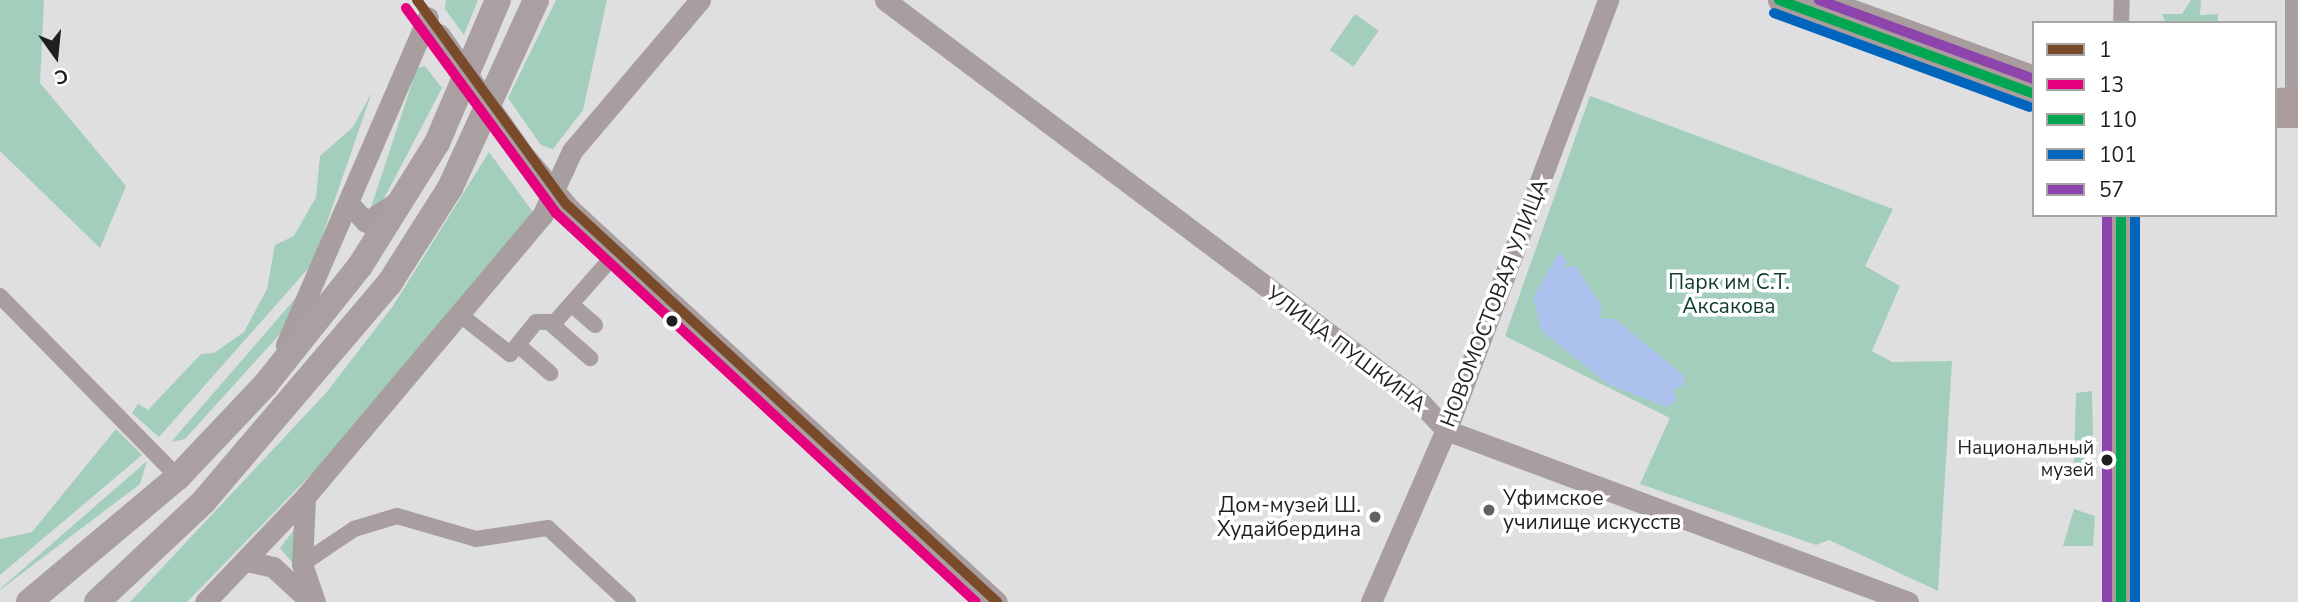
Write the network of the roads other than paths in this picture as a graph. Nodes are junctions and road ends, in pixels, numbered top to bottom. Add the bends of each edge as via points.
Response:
1 (498, 0) edge
2 (536, 0) edge
3 (700, 0) edge
4 (885, 0) edge
5 (1608, 0) edge
6 (1779, 0) edge
7 (1823, 0) edge
8 (2122, 0) edge
9 (2293, 0) edge
10 (428, 17) edge
11 (2121, 21) edge
12 (2032, 76) edge
13 (2032, 93) edge
14 (2289, 107) edge
15 (420, 176) junction
16 (554, 191) junction
17 (351, 205) junction
18 (2121, 217) edge
19 (617, 251) junction
20 (0, 296) edge
21 (571, 304) junction
22 (459, 314) junction
23 (549, 322) junction
24 (595, 326) dead end
25 (518, 345) junction
26 (590, 358) dead end
27 (550, 373) dead end
28 (265, 385) junction
29 (1446, 430) junction
30 (178, 477) junction
31 (305, 497) junction
32 (247, 561) junction
33 (302, 564) junction
34 (29, 602) edge
35 (97, 602) edge
36 (205, 602) edge
37 (313, 602) edge
38 (628, 602) edge
39 (997, 602) edge
40 (1371, 602) edge
41 (1908, 602) edge
42 (2121, 602) edge

1 - 15 main road
2 - 35 main road via 450,188 389,284 204,501
3 - 16 street via 572,151
4 - 29 street, УЛИЦА ПУШКИНА via 1420,402
5 - 29 street, НОВОМОСТОВАЯ УЛИЦА
6 - 13 main road
7 - 12 main road
8 - 11 street
9 - 14 street
10 - 16 street, bridge via 523,155
10 - 17 street
15 - 17 street via 374,220 360,219
15 - 28 main road via 360,266
16 - 19 street
16 - 22 street via 542,216
17 - 28 street
18 - 42 main road
19 - 21 street
19 - 39 street
20 - 30 street
21 - 23 street
21 - 24 street
22 - 25 street via 510,354
22 - 31 street
23 - 25 street via 536,323
23 - 26 street
25 - 27 street
28 - 30 main road
29 - 40 street, НОВОМОСТОВАЯ УЛИЦА
29 - 41 street, УЛИЦА ПУШКИНА
30 - 34 main road
31 - 32 street
31 - 33 street
32 - 36 street
32 - 37 street via 273,567
33 - 37 street
33 - 38 street via 354,529 397,516 476,539 548,528

